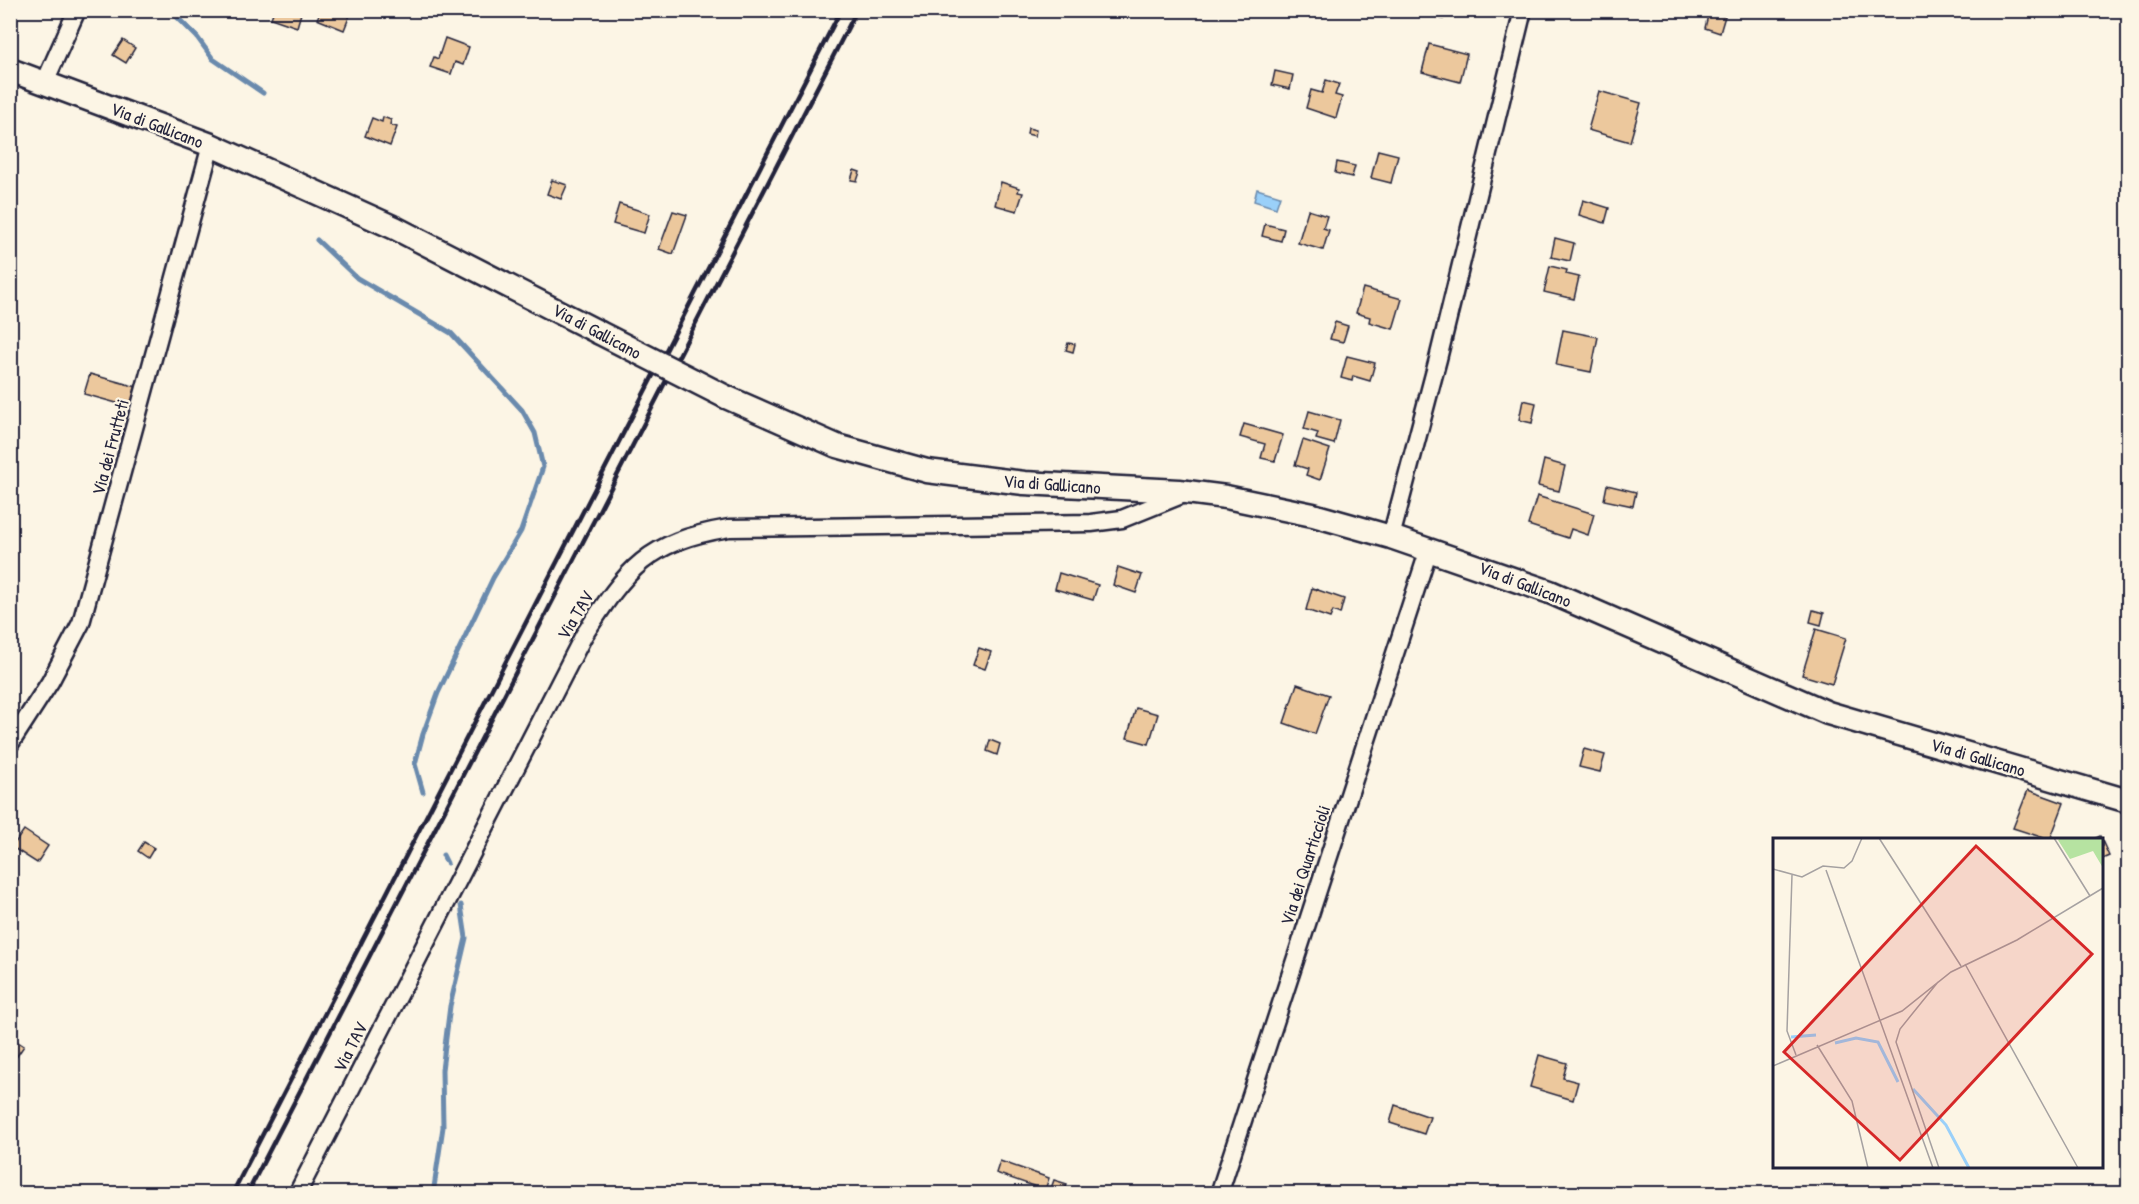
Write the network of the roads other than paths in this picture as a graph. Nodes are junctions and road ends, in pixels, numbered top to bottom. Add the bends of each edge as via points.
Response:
1 (77, 10) edge
2 (1523, 10) edge
3 (10, 70) edge
4 (44, 84) junction
5 (211, 145) junction
6 (1187, 492) junction
7 (1390, 537) junction
8 (1429, 549) junction
9 (10, 744) edge
10 (2128, 801) edge
11 (297, 1194) edge
12 (1220, 1194) edge

1 - 4 street
2 - 7 street
3 - 4 street, Via di Gallicano
4 - 5 street, Via di Gallicano
5 - 6 street, Via di Gallicano, bridge via 395,228 726,397 837,446 927,471 1024,483
5 - 9 street, Via dei Frutteti via 81,623 51,682
6 - 7 street, Via di Gallicano via 1281,508
6 - 11 street, Via TAV via 1131,516 1101,522 729,528 691,535 644,559 618,584 584,634
7 - 8 street, Via di Gallicano
8 - 10 street, Via di Gallicano via 1550,592 1828,713
8 - 12 street, Via dei Quarticcioli

